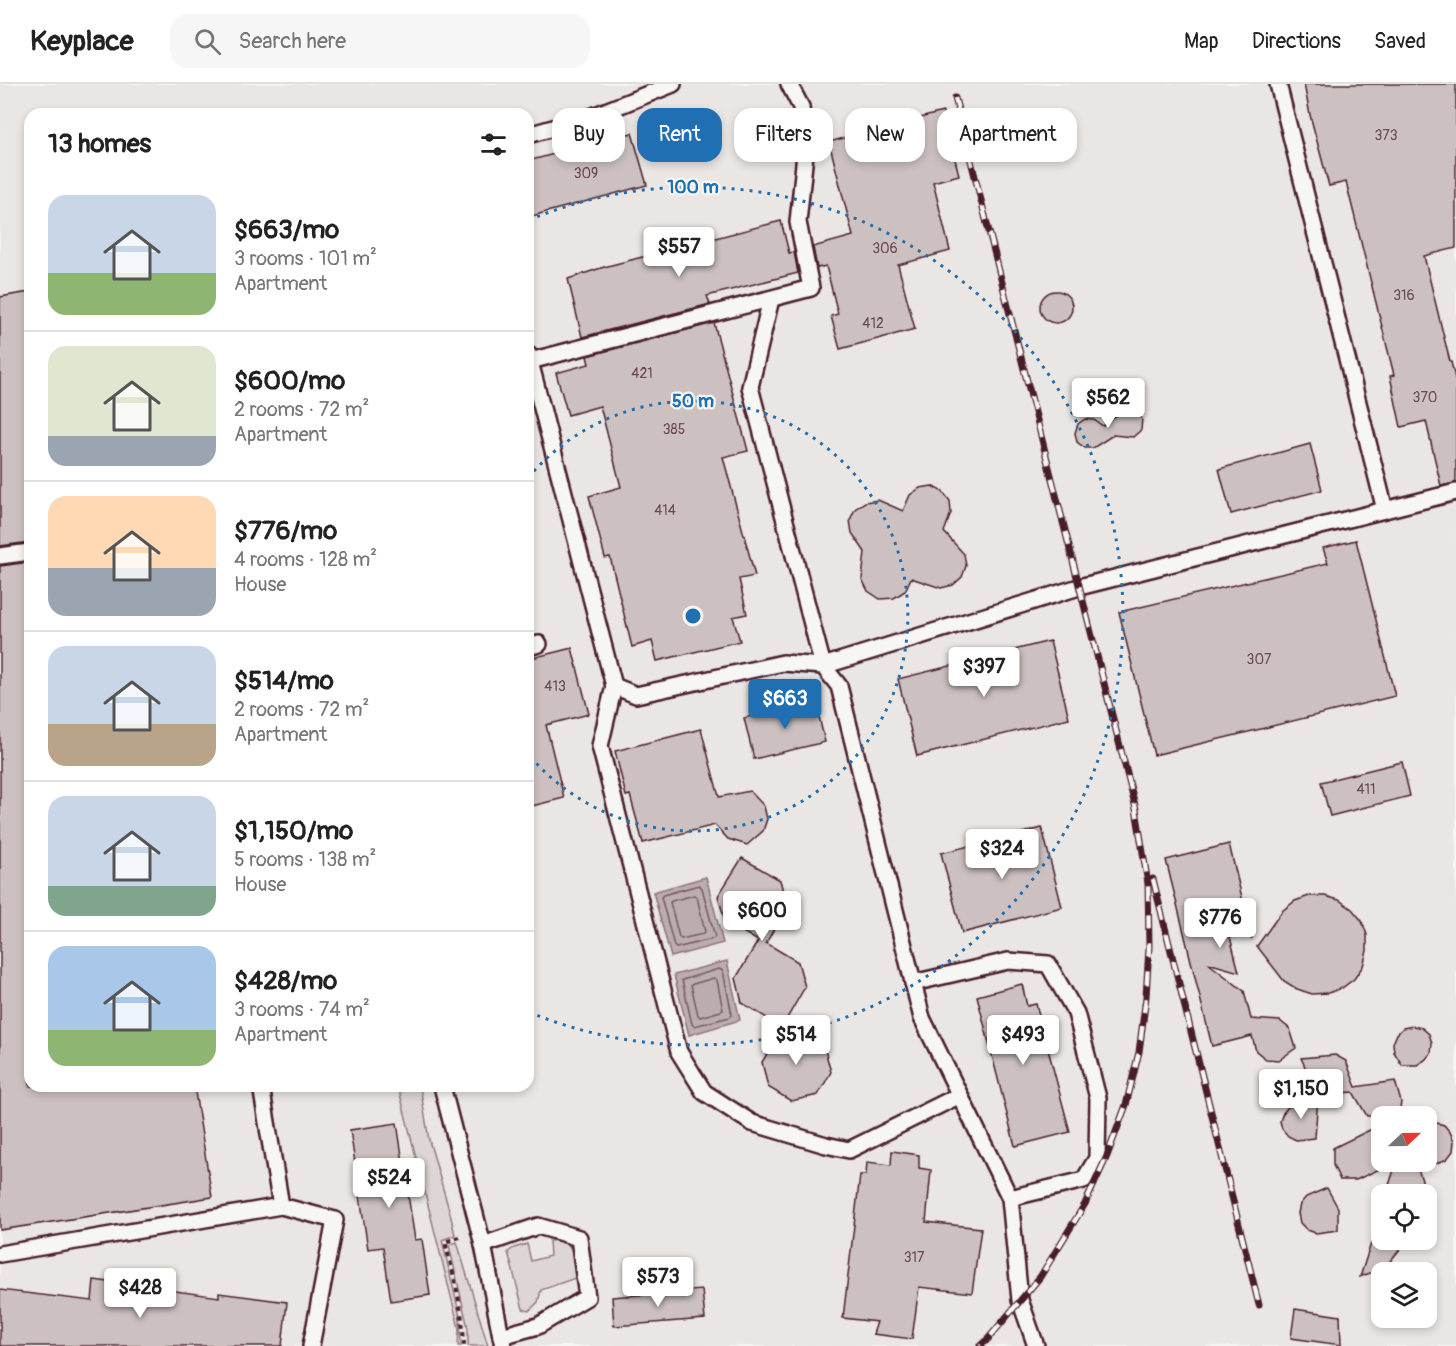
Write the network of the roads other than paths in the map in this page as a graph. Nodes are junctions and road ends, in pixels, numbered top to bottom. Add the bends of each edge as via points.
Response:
1 (673, 84) edge
2 (789, 84) edge
3 (1278, 84) edge
4 (534, 133) edge
5 (771, 298) junction
6 (534, 356) edge
7 (534, 376) edge
8 (1456, 492) edge
9 (1385, 510) junction
10 (24, 553) edge
11 (0, 556) edge
12 (823, 666) junction
13 (614, 686) junction
14 (913, 983) junction
15 (262, 1092) edge
16 (444, 1092) edge
17 (960, 1095) junction
18 (1010, 1198) junction
19 (281, 1206) junction
20 (481, 1238) junction
21 (0, 1254) edge
22 (502, 1341) edge
23 (311, 1346) edge
24 (1036, 1346) edge

1 - 4 lane via 588,118
2 - 5 lane via 801,107 805,154 798,222 811,288
3 - 9 lane
5 - 6 lane
5 - 12 lane via 750,387
7 - 13 lane
8 - 9 lane
9 - 12 lane via 1079,587
10 - 11 lane
12 - 13 lane via 783,663 636,695
12 - 14 lane via 839,686
13 - 17 lane via 600,746 679,1053 704,1092 752,1123 849,1150
14 - 17 lane via 922,1018
14 - 18 lane via 1008,961 1047,964 1076,1013 1098,1098 1097,1158 1084,1180
15 - 19 lane
16 - 20 lane
17 - 18 lane
18 - 24 lane via 1020,1300
19 - 21 lane
19 - 23 lane via 335,1220
20 - 22 lane
20 - 22 lane via 538,1226 579,1239 587,1297 538,1326

